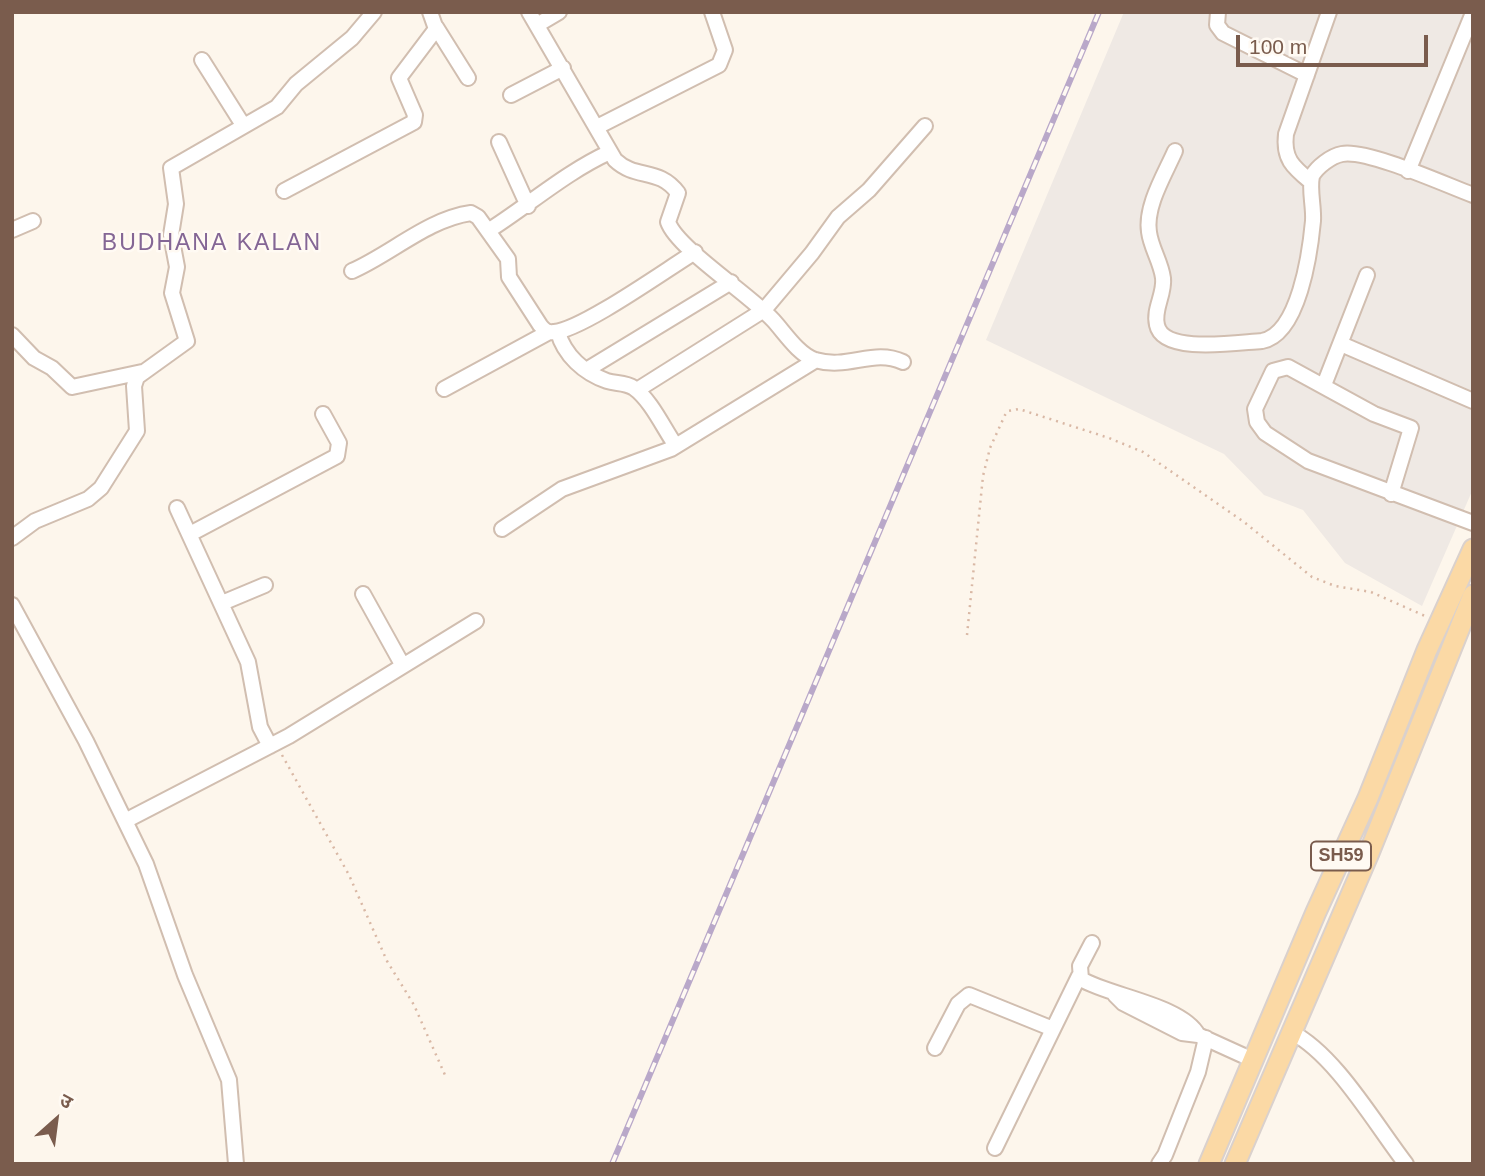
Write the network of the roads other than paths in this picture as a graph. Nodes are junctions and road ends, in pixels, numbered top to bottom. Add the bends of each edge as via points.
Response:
1 (374, 12) edge
2 (430, 12) edge
3 (559, 12) edge
4 (712, 12) edge
5 (1218, 12) edge
6 (1329, 12) edge
7 (1473, 13) edge
8 (533, 19) edge
9 (436, 27) junction
10 (202, 60) dead end
11 (563, 68) junction
12 (1307, 75) junction
13 (468, 78) dead end
14 (511, 95) dead end
15 (243, 125) junction
16 (925, 126) dead end
17 (597, 127) junction
18 (499, 142) dead end
19 (1175, 151) dead end
20 (610, 152) junction
21 (1408, 171) junction
22 (1311, 182) junction
23 (284, 191) dead end
24 (1473, 195) edge
25 (528, 206) junction
26 (33, 221) dead end
27 (12, 230) edge
28 (488, 231) junction
29 (695, 252) junction
30 (352, 271) dead end
31 (1367, 275) dead end
32 (731, 282) junction
33 (764, 310) junction
34 (554, 332) junction
35 (12, 335) edge
36 (1340, 344) junction
37 (816, 360) junction
38 (904, 362) dead end
39 (587, 369) junction
40 (142, 372) junction
41 (1324, 384) junction
42 (444, 389) dead end
43 (637, 390) junction
44 (1473, 401) edge
45 (323, 414) dead end
46 (676, 446) junction
47 (1391, 494) junction
48 (177, 508) dead end
49 (1473, 523) edge
50 (502, 529) dead end
51 (190, 534) junction
52 (12, 538) edge
53 (1473, 549) edge
54 (265, 585) dead end
55 (363, 594) dead end
56 (1473, 595) edge
57 (222, 603) junction
58 (12, 605) edge
59 (476, 621) dead end
60 (403, 666) junction
61 (272, 745) junction
62 (125, 821) junction
63 (1092, 943) dead end
64 (1079, 975) junction
65 (1053, 1029) junction
66 (1291, 1032) junction
67 (1202, 1036) junction
68 (935, 1048) dead end
69 (1253, 1060) junction
70 (995, 1147) dead end
71 (236, 1164) edge
72 (1159, 1164) edge
73 (1209, 1164) edge
74 (1235, 1164) edge
75 (1406, 1164) edge

1 - 15 street via 277,107
2 - 9 street
3 - 8 street
4 - 17 street via 725,50 719,65
5 - 12 street via 1217,25 1223,33
6 - 12 street
7 - 21 street
8 - 11 street
9 - 13 street
9 - 23 street via 400,75 414,122
10 - 15 street
11 - 14 street
11 - 17 street
12 - 22 street via 1284,148 1292,166
15 - 40 street via 170,170 176,204 171,235 177,267 172,293 187,339
16 - 33 street via 879,180 838,217
17 - 20 street
18 - 25 street
19 - 22 street via 1152,206 1148,229 1164,281 1157,327 1173,341 1262,341 1279,334 1290,317 1306,262 1313,219
20 - 25 street via 574,170
20 - 29 street via 626,168 670,182 678,196 668,225
21 - 22 street via 1342,154 1315,171
21 - 24 street
25 - 28 street
26 - 27 street
28 - 30 street via 475,214 468,213 427,228
28 - 34 street via 508,259 513,284 540,326
29 - 32 street
29 - 34 street via 600,312
31 - 36 street
32 - 33 street
32 - 39 street
33 - 37 street via 803,353
33 - 43 street
34 - 39 street via 565,351
34 - 42 street
35 - 40 street via 72,387
36 - 41 street
36 - 44 street
37 - 38 street via 853,363 878,355
37 - 46 street
39 - 43 street
40 - 52 street via 134,381 137,431 101,488 89,499 35,521
41 - 47 street via 1374,414 1411,429
41 - 47 street via 1297,370 1277,368 1256,405 1259,427 1308,461
43 - 46 street
45 - 51 street via 340,448 337,457
46 - 50 street via 633,466 562,489
47 - 49 street
48 - 51 street
51 - 57 street
53 - 69 main road, SH59
54 - 57 street
55 - 60 street
56 - 66 main road, SH59
57 - 61 street via 250,669 261,727
58 - 62 street
59 - 60 street
60 - 61 street
61 - 62 street
62 - 71 street via 229,1080
63 - 64 street
64 - 65 street
64 - 67 street via 1115,995 1150,1004
65 - 68 street via 969,995 958,1004
65 - 70 street
66 - 74 main road, SH59
66 - 75 street via 1324,1056
67 - 69 street
67 - 72 street via 1198,1072
69 - 73 main road, SH59

